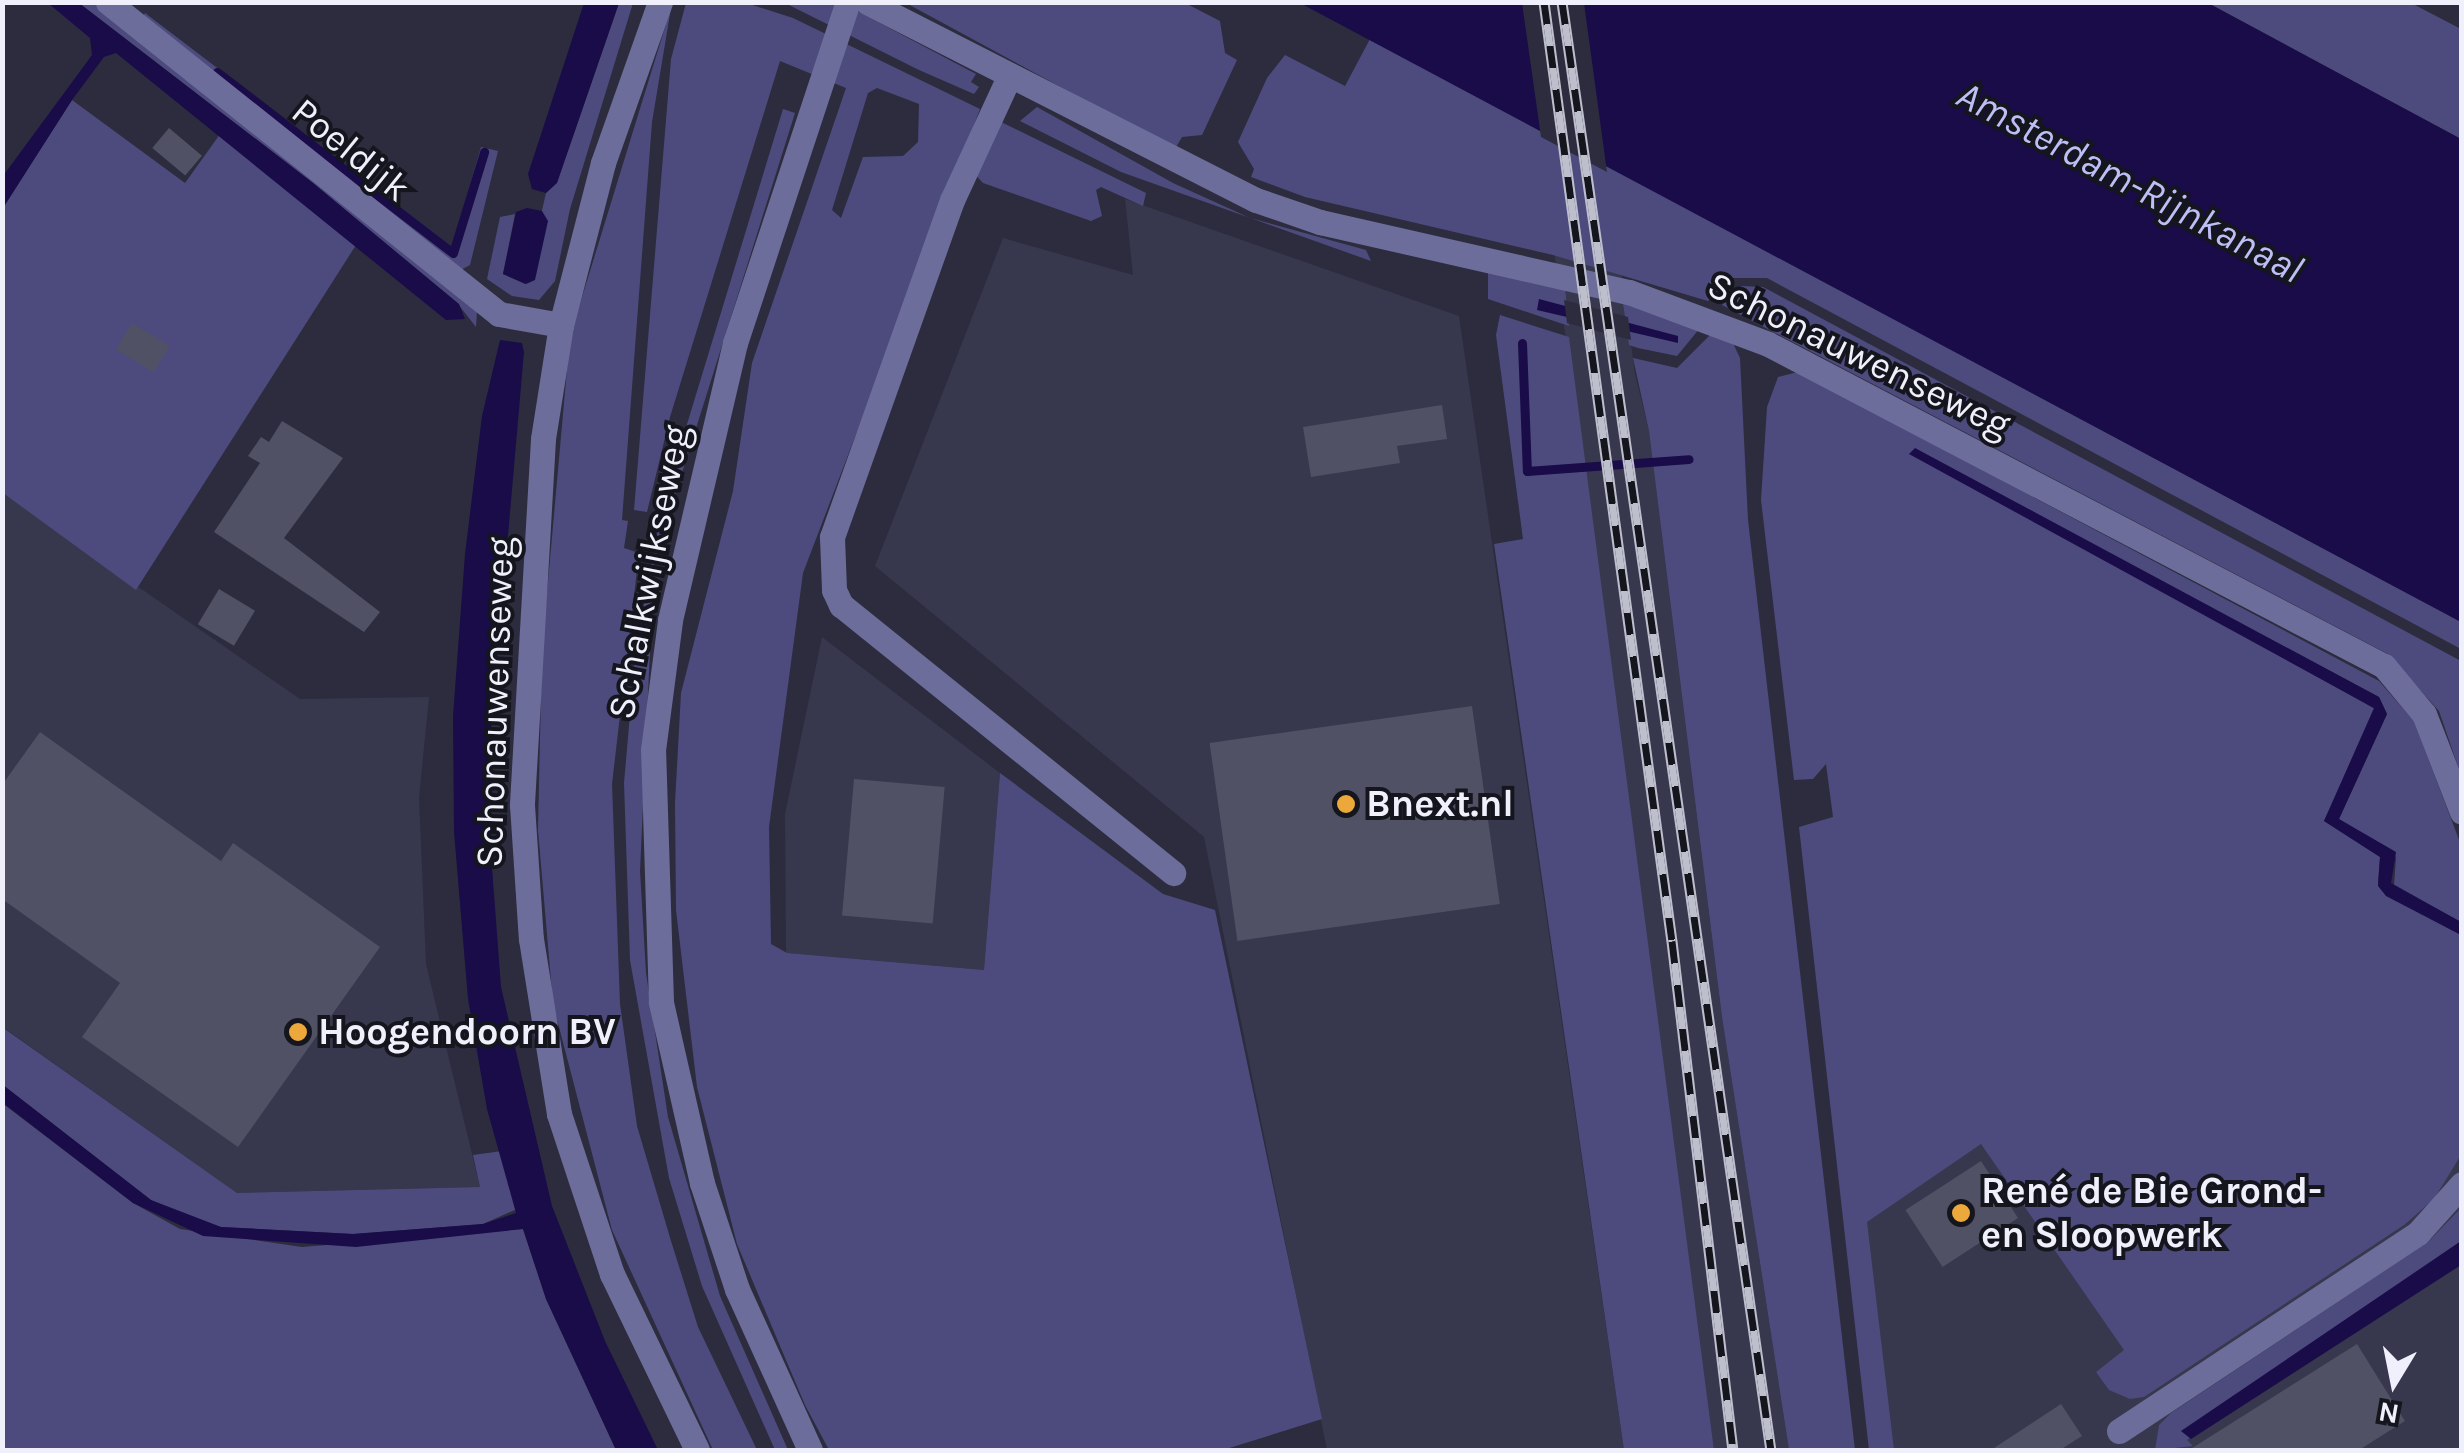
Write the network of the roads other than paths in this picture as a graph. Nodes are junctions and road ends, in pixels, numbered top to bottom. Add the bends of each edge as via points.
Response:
1 (108, 2) edge
2 (660, 2) edge
3 (848, 2) edge
4 (867, 2) edge
5 (1008, 79) junction
6 (561, 325) junction
7 (2462, 812) edge
8 (1173, 874) dead end
9 (2462, 1184) edge
10 (2120, 1431) dead end
11 (696, 1450) edge
12 (810, 1450) edge

1 - 6 street, Poeldijk via 499,314
2 - 6 street, Schonauwenseweg via 603,163
3 - 12 street, Schalkwijkseweg via 735,343 670,620 653,750 660,1002 702,1183 737,1288
4 - 5 street, Schonauwenseweg
5 - 7 street, Schonauwenseweg via 1206,179 1304,216 1543,268 1768,344 2384,666 2424,714
5 - 8 street via 952,200 832,537 834,590 841,604
6 - 11 street, Schonauwenseweg via 543,439 531,612 522,805 531,939 558,1114 612,1274
9 - 10 street via 2418,1233

